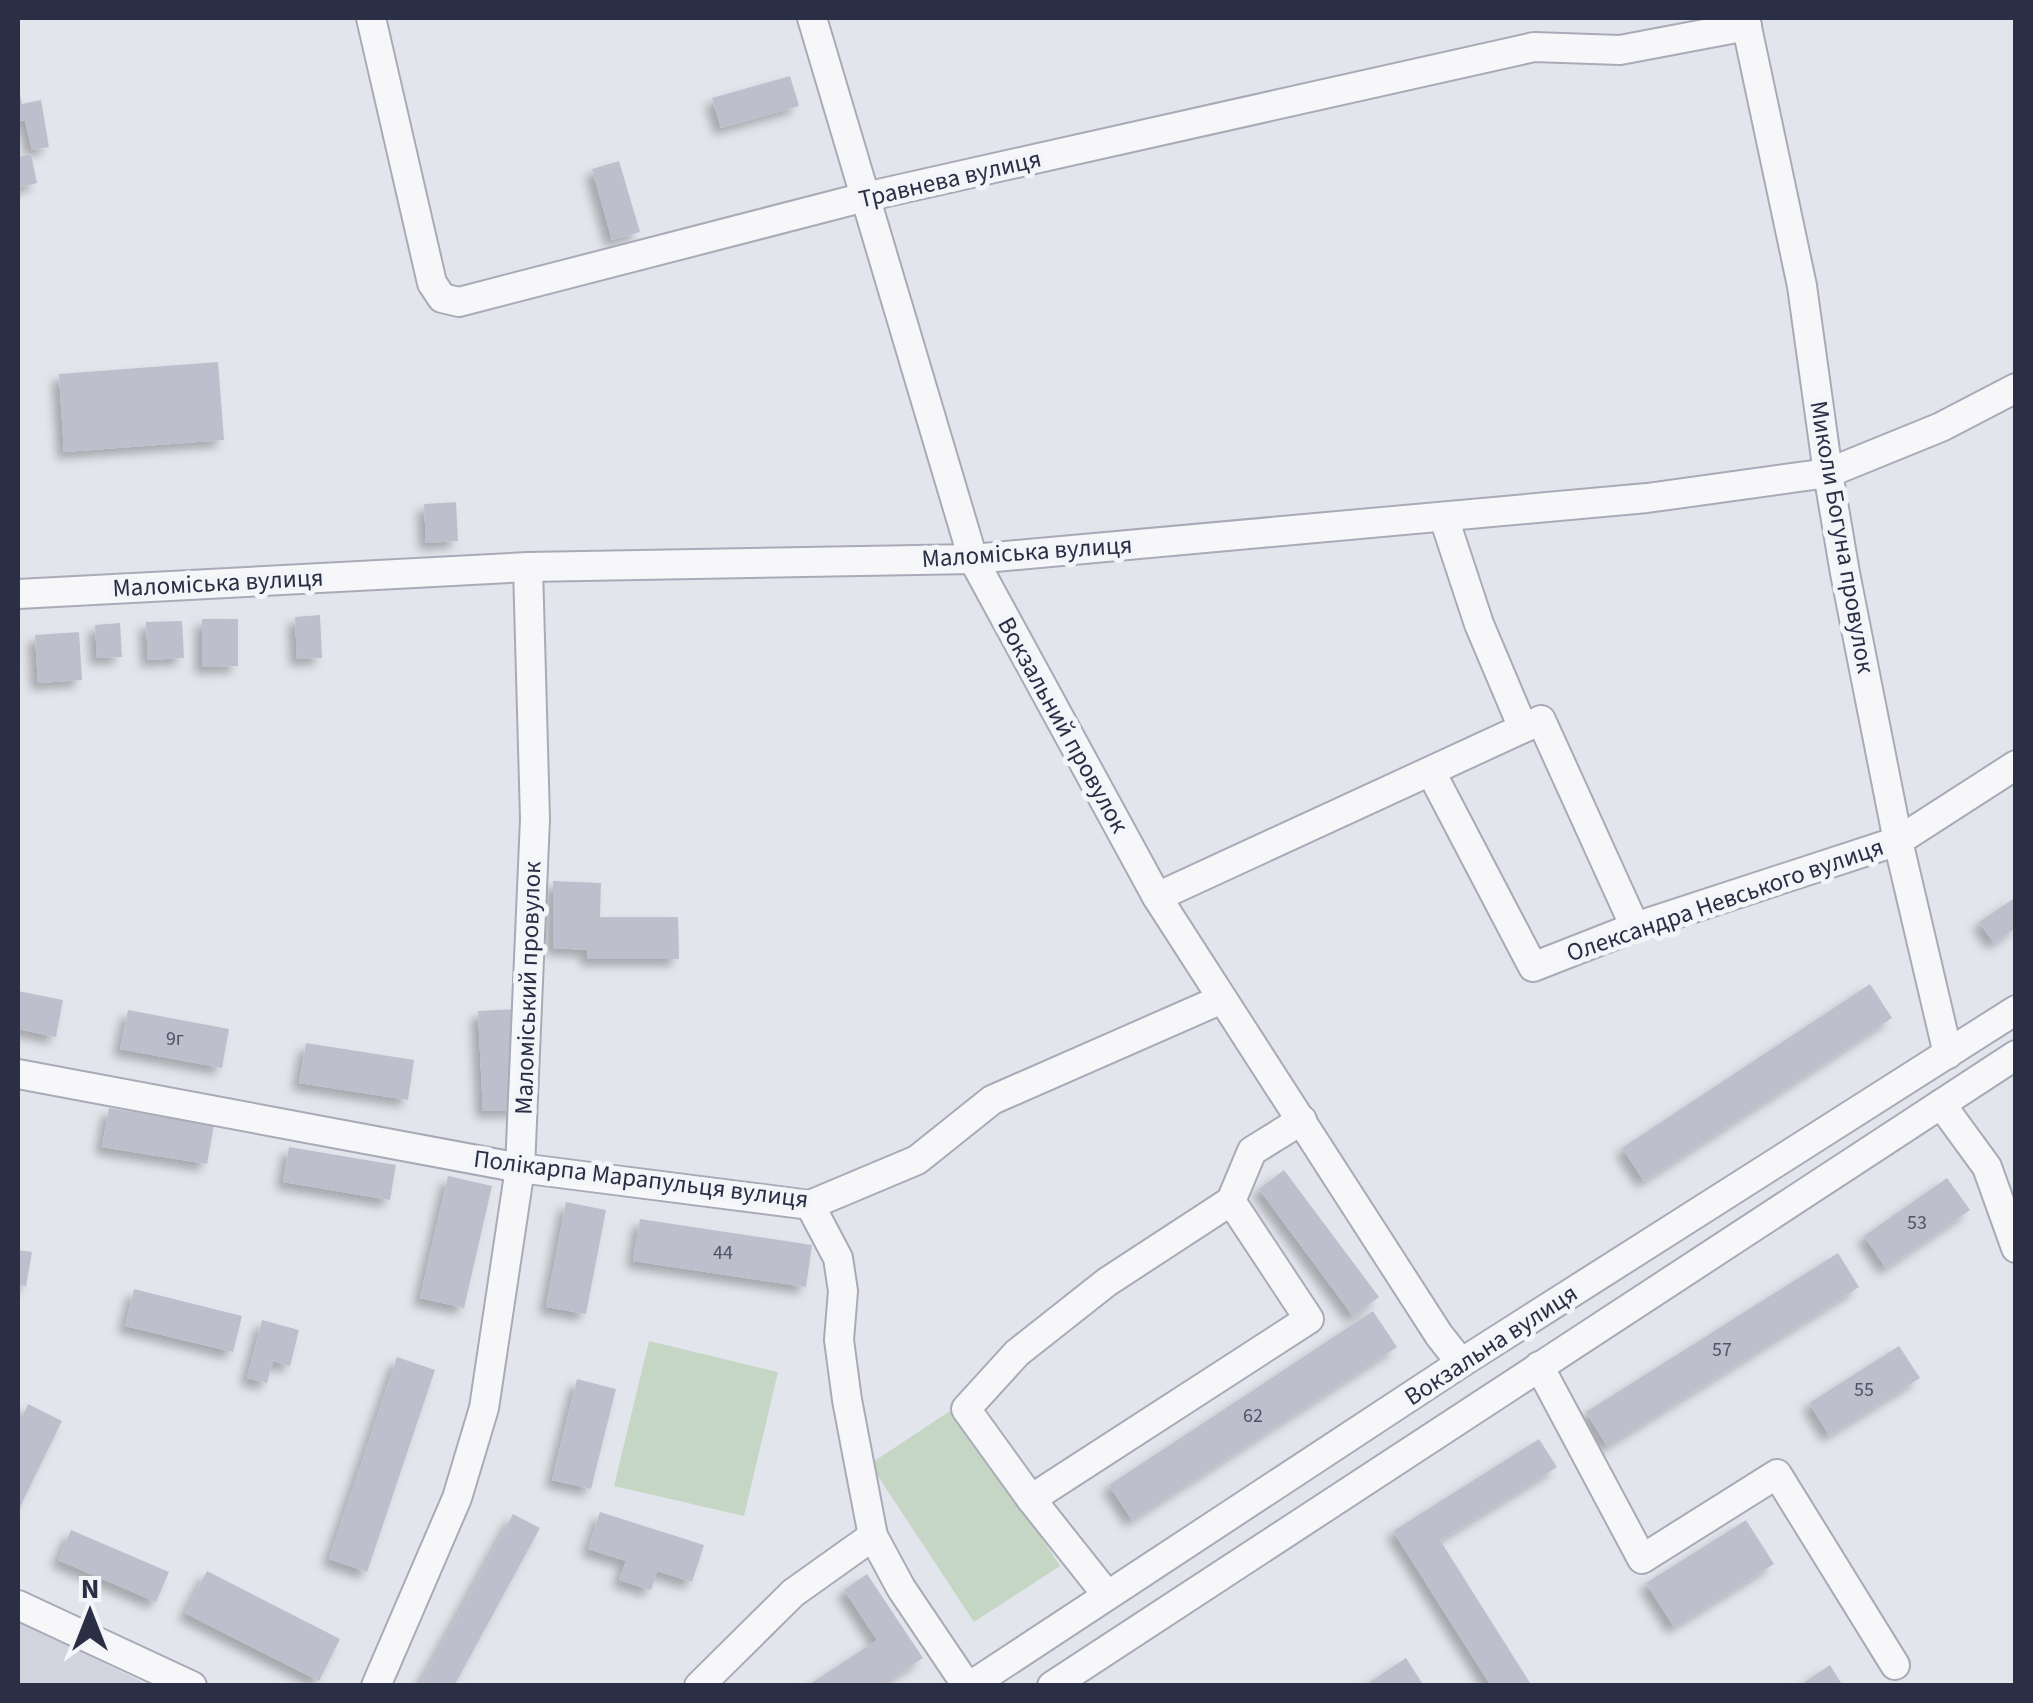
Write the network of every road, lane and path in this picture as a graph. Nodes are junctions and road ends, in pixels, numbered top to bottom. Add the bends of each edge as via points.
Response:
1 (371, 18) edge
2 (812, 18) edge
3 (1746, 22) edge
4 (865, 198) junction
5 (2016, 388) edge
6 (1828, 473) junction
7 (1444, 518) junction
8 (972, 559) junction
9 (528, 567) junction
10 (18, 594) edge
11 (1532, 724) junction
12 (2016, 765) edge
13 (1431, 772) junction
14 (1898, 840) junction
15 (1157, 898) junction
16 (1635, 927) junction
17 (1222, 999) junction
18 (2016, 1010) edge
19 (1948, 1054) junction
20 (2016, 1056) edge
21 (18, 1074) edge
22 (1942, 1104) junction
23 (1302, 1120) junction
24 (520, 1168) junction
25 (1230, 1201) junction
26 (810, 1205) junction
27 (2016, 1248) edge
28 (1461, 1363) junction
29 (1539, 1366) junction
30 (1031, 1499) junction
31 (874, 1536) junction
32 (1107, 1595) junction
33 (18, 1605) edge
34 (1895, 1666) dead end
35 (192, 1686) edge
36 (376, 1686) edge
37 (698, 1686) edge
38 (968, 1686) edge
39 (1052, 1686) edge

1 - 4 street, Травнева вулиця via 432,283 450,301
2 - 4 street, Вокзальний провулок
3 - 4 street, Травнева вулиця via 1620,50 1534,47
3 - 6 street, Миколи Богуна провулок via 1802,286
4 - 8 street, Вокзальний провулок
5 - 6 street, Маломіська вулиця via 1942,427
6 - 7 street, Маломіська вулиця
6 - 14 street, Миколи Богуна провулок
7 - 8 street, Маломіська вулиця
7 - 11 street via 1479,624
8 - 9 street, Маломіська вулиця
8 - 15 street, Вокзальний провулок
9 - 10 street, Маломіська вулиця
9 - 24 street, Маломіський провулок via 535,820
11 - 13 street
11 - 16 street
12 - 14 street, Олександра Невського вулиця
13 - 15 street
13 - 16 street, Олександра Невського вулиця via 1534,968
14 - 16 street, Олександра Невського вулиця
14 - 19 street, Миколи Богуна провулок
15 - 17 street, Вокзальний провулок
17 - 23 street, Вокзальний провулок
17 - 26 street, Полікарпа Марапульця вулиця via 992,1100 917,1160
18 - 19 street, Вокзальна вулиця
19 - 28 street, Вокзальна вулиця
20 - 22 street, Вокзальна вулиця
21 - 24 street, Полікарпа Марапульця вулиця
22 - 27 street via 1987,1166
22 - 29 street, Вокзальна вулиця
23 - 25 street via 1252,1151
23 - 28 street, Вокзальний провулок
24 - 26 street, Полікарпа Марапульця вулиця
24 - 36 street, Маломіський провулок via 484,1408 457,1498
25 - 30 street via 1107,1282 1031,1342 966,1409
25 - 30 street via 1309,1320
26 - 31 street via 838,1258 847,1400
28 - 32 street, Вокзальна вулиця
29 - 34 street via 1642,1559 1778,1474
29 - 39 street, Вокзальна вулиця
30 - 32 street
31 - 37 street via 793,1593
31 - 38 street
32 - 38 street, Вокзальна вулиця
33 - 35 street

